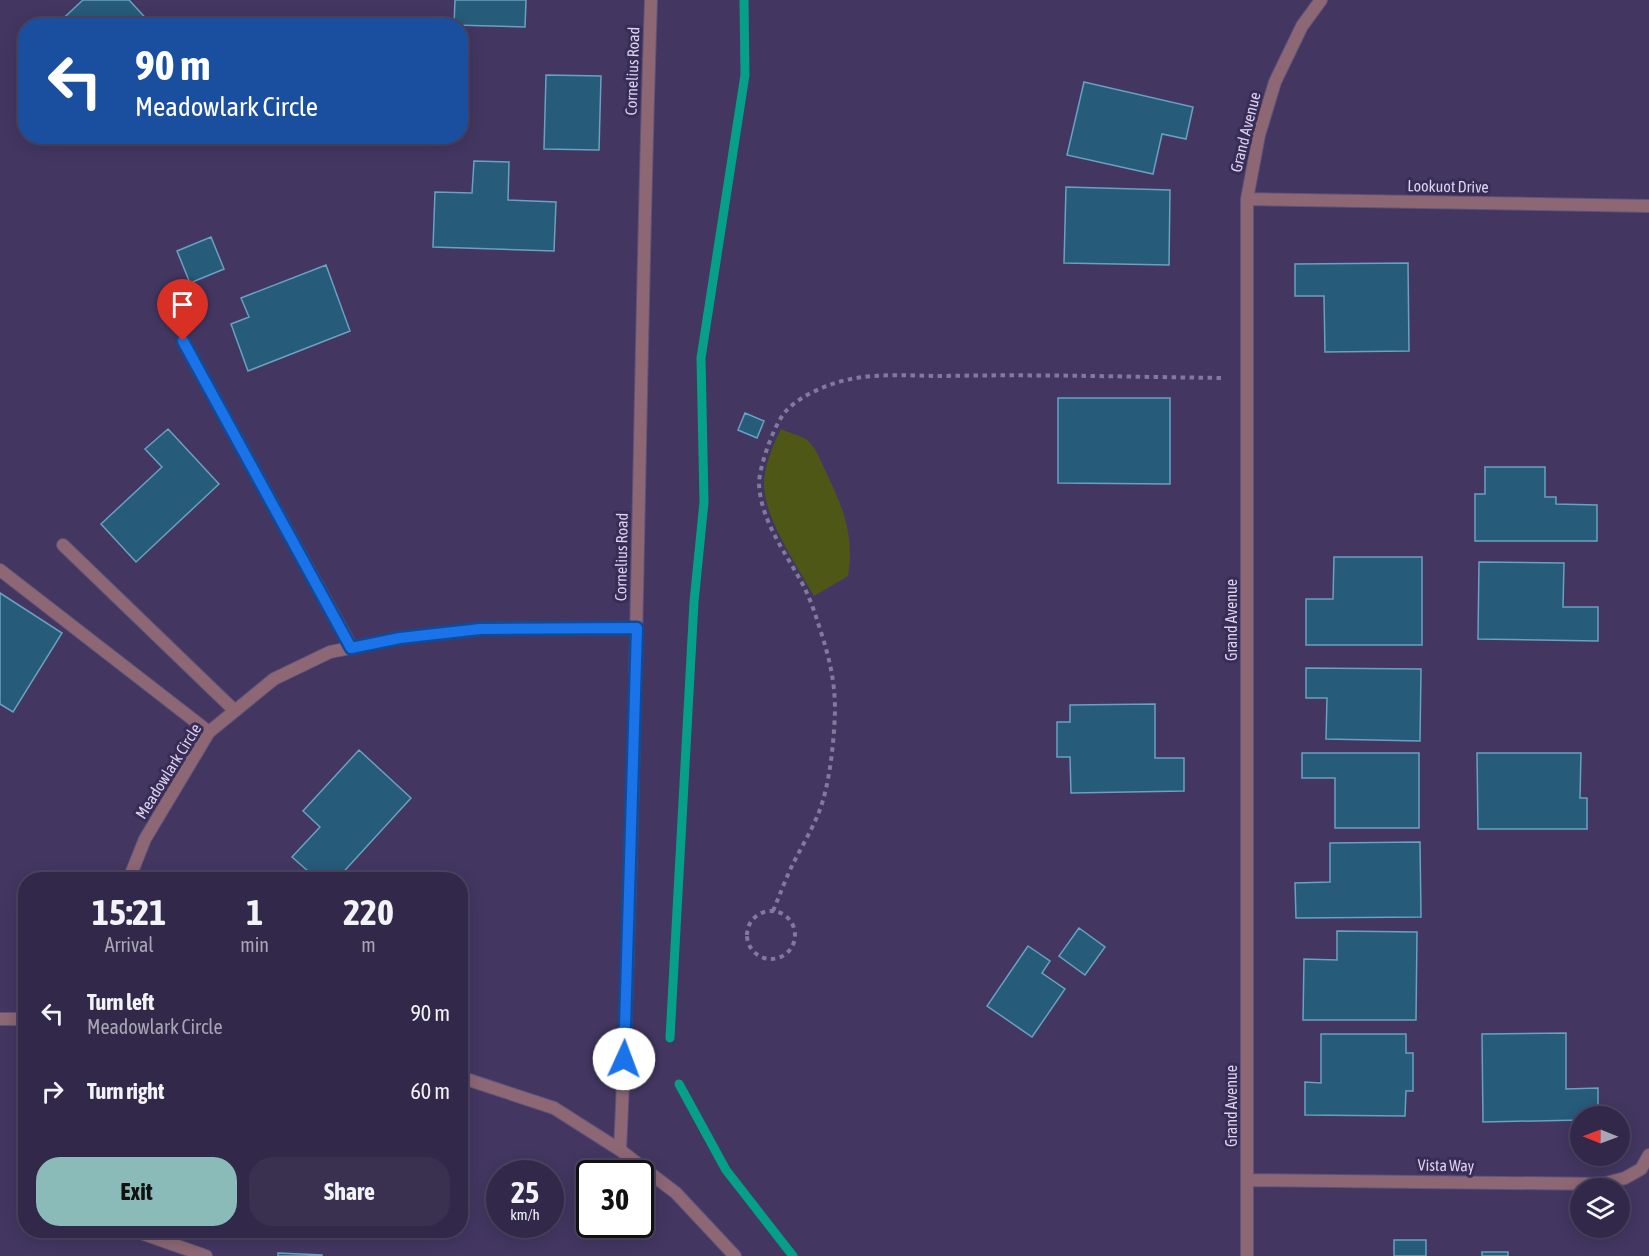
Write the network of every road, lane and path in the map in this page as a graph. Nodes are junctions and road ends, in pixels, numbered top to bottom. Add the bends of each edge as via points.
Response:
1 (651, 0) edge
2 (1321, 0) edge
3 (1247, 199) junction
4 (1649, 206) edge
5 (183, 341) dead end
6 (1247, 378) junction
7 (63, 545) dead end
8 (0, 570) edge
9 (637, 628) junction
10 (351, 648) junction
11 (234, 710) junction
12 (209, 732) junction
13 (132, 872) edge
14 (773, 911) junction
15 (0, 1018) edge
16 (18, 1019) edge
17 (468, 1080) edge
18 (620, 1150) junction
19 (1649, 1155) edge
20 (1248, 1180) junction
21 (155, 1238) edge
22 (206, 1256) edge
23 (735, 1256) edge
24 (1246, 1256) edge

1 - 9 street, Cornelius Road
2 - 3 street, Grand Avenue via 1302,26 1275,82 1258,135
3 - 4 street, Lookuot Drive
3 - 6 street, Grand Avenue
5 - 10 street
6 - 14 path via 849,378 800,399 785,412 761,465 759,485 771,530 813,608 830,662 835,709 824,796
6 - 20 street, Grand Avenue
7 - 11 street
8 - 12 street
9 - 10 street, Meadowlark Circle via 480,629
9 - 18 street, Cornelius Road
10 - 11 street, Meadowlark Circle via 330,652 274,679
11 - 12 street, Meadowlark Circle
12 - 13 street, Meadowlark Circle via 146,839
14 - 14 path via 759,913 747,930 752,950 772,959 791,949 795,938 789,918
15 - 16 street
17 - 18 street via 554,1108
18 - 23 street via 676,1193
19 - 20 street, Vista Way via 1641,1169 1602,1184
20 - 24 street, Grand Avenue
21 - 22 street

